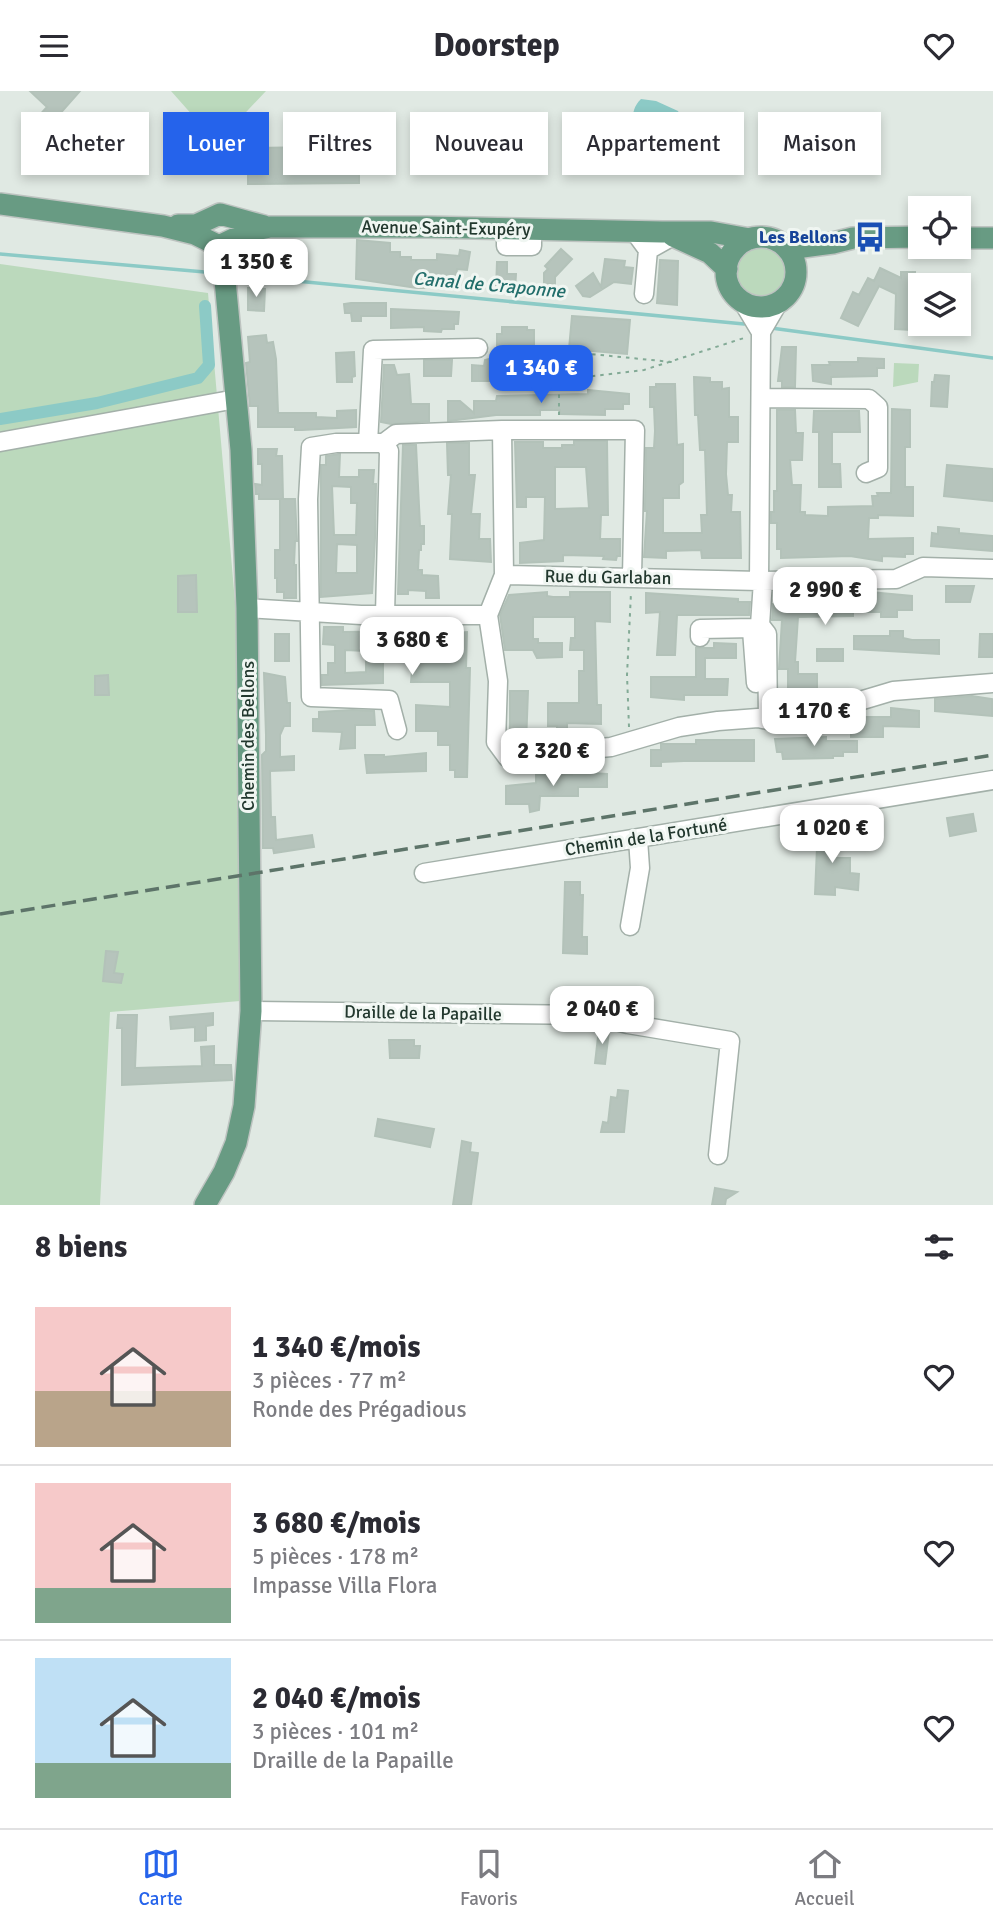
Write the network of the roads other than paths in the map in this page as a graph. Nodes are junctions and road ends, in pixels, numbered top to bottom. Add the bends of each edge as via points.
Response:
1 (0, 204) edge
2 (629, 231) junction
3 (667, 234) junction
4 (908, 237) edge
5 (220, 238) junction
6 (971, 238) edge
7 (751, 239) junction
8 (993, 239) edge
9 (833, 243) junction
10 (788, 249) junction
11 (648, 250) junction
12 (727, 269) junction
13 (796, 275) junction
14 (644, 294) dead end
15 (743, 302) junction
16 (778, 303) junction
17 (761, 331) junction
18 (478, 348) dead end
19 (236, 398) junction
20 (762, 398) junction
21 (502, 430) junction
22 (0, 442) edge
23 (376, 443) junction
24 (866, 473) dead end
25 (993, 569) edge
26 (504, 575) junction
27 (632, 577) junction
28 (761, 581) junction
29 (247, 608) junction
30 (310, 614) junction
31 (385, 615) junction
32 (488, 615) junction
33 (758, 626) junction
34 (699, 637) dead end
35 (993, 683) edge
36 (763, 719) junction
37 (397, 730) dead end
38 (993, 780) edge
39 (638, 839) junction
40 (424, 873) dead end
41 (630, 926) dead end
42 (251, 1011) junction
43 (718, 1155) dead end
44 (205, 1205) edge

1 - 5 main road
2 - 3 main road, Avenue Saint-Exupéry
2 - 5 main road, Avenue Saint-Exupéry via 270,227
2 - 11 street via 638,235
3 - 7 main road, Avenue Saint-Exupéry via 681,230
3 - 11 street
3 - 12 main road, Avenue Saint-Exupéry via 710,253
4 - 9 main road
5 - 19 main road, Chemin des Bellons
6 - 8 main road
7 - 10 main road via 763,237
7 - 12 main road via 734,250
9 - 10 main road
9 - 13 main road
10 - 13 main road
11 - 14 street
12 - 15 main road via 728,282
13 - 16 main road via 788,295
15 - 16 main road via 754,307
15 - 17 street
16 - 17 street
17 - 20 street
18 - 23 street via 373,350
19 - 22 street
19 - 29 main road, Chemin des Bellons
20 - 24 street via 869,399 878,407 878,468
20 - 28 street
21 - 23 street via 396,434
21 - 26 street
21 - 27 street via 635,430
23 - 30 street via 311,447
23 - 31 street via 389,451
25 - 28 street, Rue du Garlaban via 923,567 896,579
26 - 27 street, Rue du Garlaban
26 - 32 street
27 - 28 street, Rue du Garlaban
28 - 33 street
29 - 30 street
29 - 42 main road, Chemin des Bellons
30 - 31 street
30 - 37 street via 311,697 389,700
31 - 32 street
32 - 36 street via 498,681 496,742 507,757 611,747 679,727
33 - 34 street via 701,629
33 - 36 street via 766,634
35 - 36 street via 893,691 816,714
38 - 39 street, Chemin de la Fortuné
39 - 40 street, Chemin de la Fortuné
39 - 41 street via 640,868
42 - 43 street, Draille de la Papaille via 593,1014 730,1041
42 - 44 main road, Chemin des Bellons via 244,1106 236,1143

